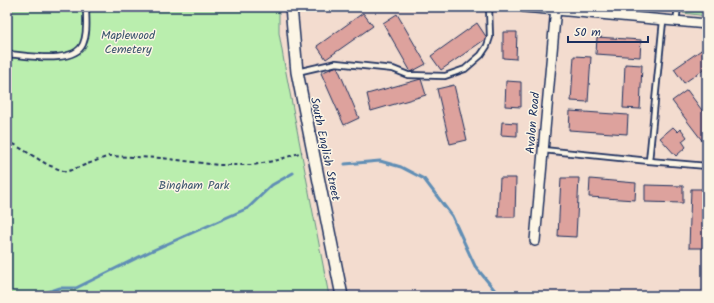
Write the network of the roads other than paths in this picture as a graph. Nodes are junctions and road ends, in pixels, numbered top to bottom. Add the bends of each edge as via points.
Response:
1 (86, 7) edge
2 (291, 7) edge
3 (489, 7) edge
4 (524, 7) edge
5 (678, 7) edge
6 (556, 8) edge
7 (663, 21) junction
8 (676, 22) junction
9 (707, 24) edge
10 (7, 54) edge
11 (297, 72) junction
12 (543, 150) junction
13 (649, 161) junction
14 (707, 166) edge
15 (535, 241) dead end
16 (342, 296) edge

1 - 10 lane via 85,39 76,53 62,57
2 - 11 street, South English Street
3 - 11 lane via 490,37 487,46 465,69 445,76 408,75 394,69 336,63
4 - 6 street
5 - 8 lane
6 - 7 street
6 - 12 street, Avalon Road
7 - 8 street
7 - 13 lane
8 - 9 street
11 - 16 street, South English Street
12 - 13 lane
12 - 15 street, Avalon Road
13 - 14 lane

